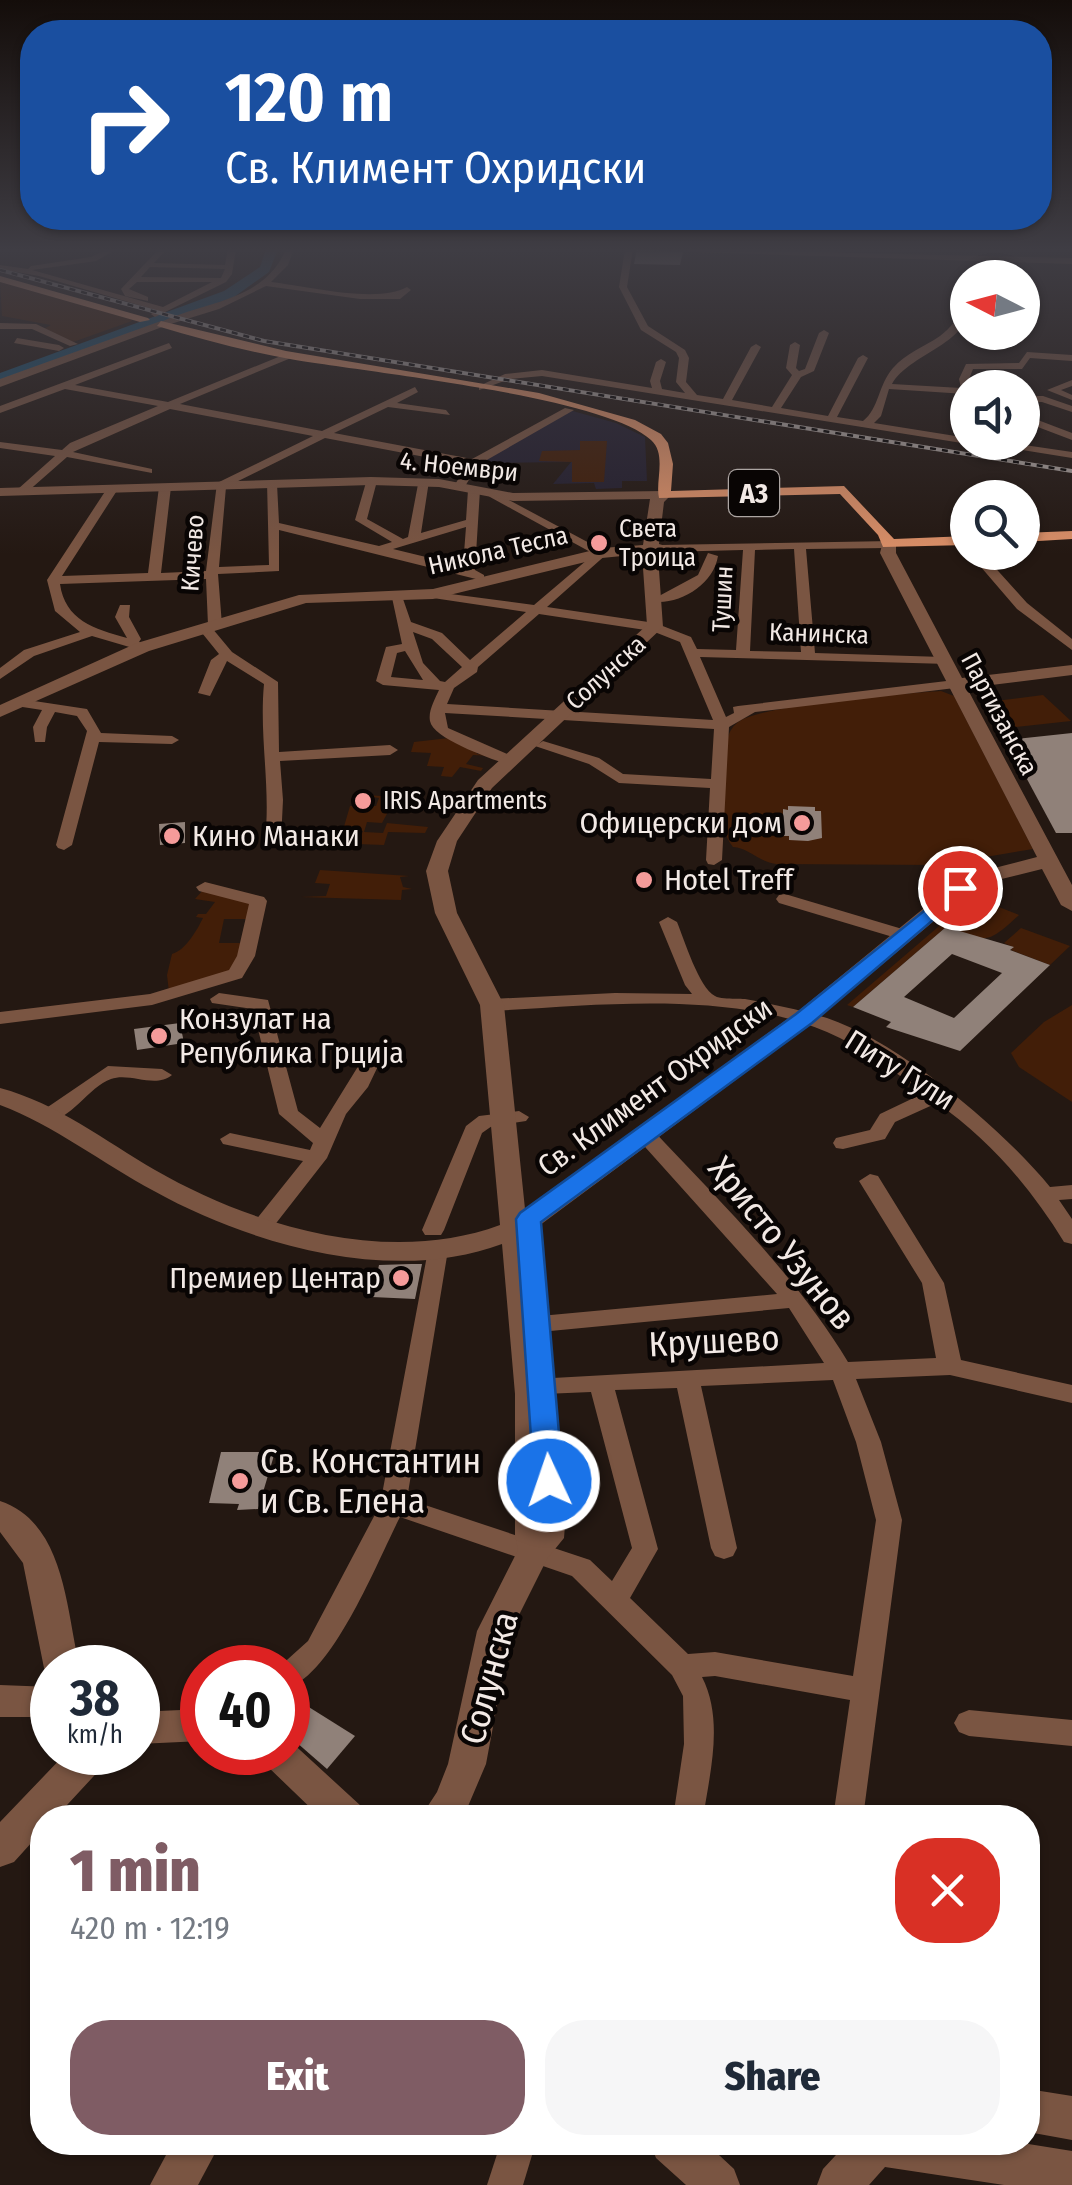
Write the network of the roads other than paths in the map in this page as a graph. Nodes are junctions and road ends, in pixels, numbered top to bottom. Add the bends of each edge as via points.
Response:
1 (54, 351) edge
2 (79, 351) edge
3 (156, 351) edge
4 (264, 351) edge
5 (680, 351) edge
6 (754, 351) edge
7 (794, 351) edge
8 (816, 351) edge
9 (920, 351) edge
10 (1030, 351) edge
11 (1027, 355) junction
12 (288, 356) junction
13 (863, 358) dead end
14 (1072, 358) edge
15 (661, 362) dead end
16 (967, 370) edge
17 (0, 372) edge
18 (797, 375) junction
19 (680, 382) junction
20 (1072, 382) edge
21 (0, 383) edge
22 (66, 386) junction
23 (884, 386) junction
24 (482, 388) junction
25 (658, 389) junction
26 (415, 390) dead end
27 (950, 390) edge
28 (693, 396) junction
29 (1040, 398) edge
30 (1072, 399) edge
31 (726, 402) junction
32 (387, 404) junction
33 (171, 405) junction
34 (1072, 409) edge
35 (0, 410) edge
36 (569, 410) dead end
37 (775, 410) junction
38 (446, 413) dead end
39 (831, 419) junction
40 (866, 424) junction
41 (1040, 424) edge
42 (323, 433) junction
43 (1072, 437) edge
44 (950, 438) edge
45 (0, 444) edge
46 (1072, 445) edge
47 (1040, 451) edge
48 (1044, 452) junction
49 (63, 453) junction
50 (1072, 455) edge
51 (474, 464) junction
52 (148, 470) dead end
53 (371, 481) junction
54 (423, 482) junction
55 (271, 484) junction
56 (220, 485) junction
57 (165, 487) junction
58 (467, 488) junction
59 (112, 490) junction
60 (22, 491) junction
61 (0, 492) edge
62 (664, 494) junction
63 (494, 495) junction
64 (471, 522) junction
65 (274, 524) junction
66 (1072, 536) edge
67 (1040, 537) edge
68 (407, 540) junction
69 (888, 544) junction
70 (950, 544) edge
71 (800, 546) junction
72 (749, 547) junction
73 (657, 548) junction
74 (382, 550) junction
75 (602, 553) junction
76 (712, 556) dead end
77 (991, 570) edge
78 (469, 571) junction
79 (212, 573) junction
80 (154, 577) junction
81 (54, 580) junction
82 (486, 582) junction
83 (433, 594) junction
84 (396, 596) junction
85 (664, 599) junction
86 (125, 608) dead end
87 (538, 610) junction
88 (407, 625) junction
89 (210, 626) junction
90 (662, 629) junction
91 (92, 632) junction
92 (136, 645) junction
93 (1072, 646) edge
94 (406, 647) junction
95 (693, 653) junction
96 (742, 654) junction
97 (226, 655) junction
98 (808, 657) junction
99 (943, 661) junction
100 (472, 669) junction
101 (1072, 670) edge
102 (1016, 677) junction
103 (955, 684) junction
104 (441, 685) junction
105 (205, 693) dead end
106 (5, 696) edge
107 (48, 707) junction
108 (438, 708) junction
109 (568, 716) junction
110 (719, 717) junction
111 (976, 722) junction
112 (95, 737) junction
113 (40, 740) dead end
114 (172, 740) dead end
115 (543, 746) junction
116 (390, 750) dead end
117 (270, 757) junction
118 (509, 760) junction
119 (718, 784) junction
120 (273, 840) dead end
121 (64, 845) dead end
122 (714, 860) dead end
123 (1048, 861) junction
124 (206, 887) dead end
125 (785, 899) dead end
126 (1072, 905) edge
127 (668, 922) dead end
128 (903, 935) junction
129 (219, 999) dead end
130 (711, 1003) junction
131 (499, 1005) junction
132 (0, 1018) edge
133 (804, 1018) junction
134 (368, 1064) dead end
135 (162, 1075) dead end
136 (939, 1094) junction
137 (4, 1098) edge
138 (511, 1117) junction
139 (46, 1118) junction
140 (644, 1133) junction
141 (230, 1139) dead end
142 (843, 1143) dead end
143 (321, 1150) junction
144 (870, 1181) dead end
145 (1072, 1192) edge
146 (1046, 1194) junction
147 (522, 1224) junction
148 (262, 1226) junction
149 (1072, 1237) edge
150 (436, 1240) junction
151 (794, 1300) junction
152 (540, 1324) junction
153 (950, 1366) junction
154 (839, 1368) junction
155 (687, 1378) junction
156 (601, 1382) junction
157 (544, 1385) junction
158 (1072, 1394) edge
159 (392, 1504) junction
160 (0, 1514) edge
161 (724, 1548) dead end
162 (535, 1550) junction
163 (615, 1600) junction
164 (58, 1645) edge
165 (310, 1656) edge
166 (682, 1666) junction
167 (866, 1691) junction
168 (0, 1701) edge
169 (30, 1702) edge
170 (969, 1723) dead end
171 (1072, 1733) edge
172 (70, 1775) edge
173 (302, 1775) edge
174 (42, 1805) edge
175 (334, 1805) edge
176 (450, 1805) edge
177 (690, 1805) edge
178 (850, 1805) edge
179 (30, 1817) edge
180 (0, 1849) edge
181 (1040, 2113) edge
182 (1072, 2118) edge
183 (191, 2155) edge
184 (514, 2155) edge
185 (686, 2155) edge
186 (866, 2155) edge
187 (952, 2155) edge
188 (1072, 2174) edge
189 (172, 2185) edge
190 (504, 2185) edge
191 (718, 2185) edge
192 (838, 2185) edge

1 - 17 street
2 - 21 street
3 - 22 street
4 - 12 main road
5 - 19 street
6 - 31 street
7 - 18 street via 791,368
8 - 18 street via 808,371
9 - 23 street via 897,365
10 - 11 street
11 - 14 street
11 - 16 street via 1022,366
12 - 24 main road
12 - 33 street
13 - 39 street
15 - 25 street
18 - 37 street
19 - 25 street
19 - 28 street
20 - 30 street via 1052,392
22 - 33 street
22 - 35 street
23 - 27 street
23 - 40 street via 876,416
24 - 25 street via 530,372
24 - 62 main road via 576,407 651,432 667,454
25 - 28 street
26 - 32 street
28 - 31 street
29 - 34 street
31 - 37 street
32 - 38 street
32 - 42 street
33 - 42 street
33 - 49 street
36 - 51 street
37 - 39 street
39 - 40 street
40 - 44 street
41 - 43 street
42 - 51 street
42 - 56 street
45 - 49 street
46 - 48 street
47 - 48 street
48 - 50 street
49 - 52 street
49 - 60 street
51 - 58 street
53 - 54 street, 4. Ноември
53 - 55 street, 4. Ноември
53 - 68 street via 361,520
54 - 58 street, 4. Ноември
54 - 68 street
55 - 56 street, 4. Ноември
55 - 65 street
56 - 57 street, 4. Ноември
56 - 79 street, Кичево
57 - 59 street, 4. Ноември
57 - 80 street
58 - 63 street, 4. Ноември
58 - 64 street
59 - 60 street, 4. Ноември
59 - 81 street
60 - 61 street, 4. Ноември
62 - 63 street, 4. Ноември
62 - 69 main road, 4. Ноември / A3 via 844,490
62 - 73 street, Солунска
63 - 75 street
64 - 68 street
64 - 78 street
65 - 74 street
65 - 79 street via 274,568
66 - 67 main road
68 - 74 street
69 - 70 main road, Никола Тесла
69 - 71 street, Никола Тесла
69 - 99 street, Партизанска
71 - 72 street, Никола Тесла
71 - 98 street
72 - 73 street, Никола Тесла
72 - 96 street, Тушин
73 - 75 street, Никола Тесла
73 - 85 street, Солунска
73 - 90 street, Солунска via 650,591
74 - 78 street
75 - 82 street, Никола Тесла
75 - 87 street
76 - 85 street via 706,573
77 - 93 street
78 - 82 street
79 - 80 street
79 - 89 street, Кичево
80 - 81 street
81 - 91 street via 62,616
82 - 83 street, Никола Тесла
83 - 84 street, Никола Тесла
83 - 87 street
84 - 88 street
84 - 89 street, Никола Тесла via 318,596
85 - 90 street, Солунска via 670,616
86 - 92 street via 122,617
87 - 90 street
87 - 100 street
88 - 94 street
88 - 100 street via 437,636
89 - 92 street, Никола Тесла
89 - 97 street
90 - 95 street via 682,637
90 - 109 street, Солунска
91 - 92 street
91 - 106 street via 29,653
92 - 106 street, Никола Тесла
94 - 104 street
94 - 104 street via 391,650 382,681
95 - 96 street, Канинска
95 - 110 street
96 - 98 street, Канинска
97 - 105 street
97 - 117 street via 271,682
98 - 99 street, Канинска
99 - 103 street, Партизанска
100 - 104 street
101 - 102 street
102 - 103 street
102 - 111 street via 976,691
103 - 110 street
103 - 111 street, Партизанска
104 - 108 street
106 - 107 street
107 - 112 street via 84,713
107 - 113 street
108 - 109 street
108 - 118 street via 437,722 446,734
109 - 110 street
109 - 115 street, Солунска
109 - 118 street, Солунска
110 - 119 street
111 - 123 street, Партизанска
112 - 114 street
112 - 121 street
115 - 118 street, Солунска
115 - 119 street via 594,761 619,778
116 - 117 street
117 - 120 street via 278,802
118 - 131 street, Солунска via 459,820 437,871 450,924
119 - 122 street
123 - 126 street, Партизанска
123 - 128 street, Св. Климент Охридски via 970,880
124 - 132 street via 258,901 236,974 152,999
125 - 128 street
127 - 130 street via 686,970
128 - 133 street, Св. Климент Охридски
129 - 143 street via 261,1004 289,1114
130 - 131 street, Питу Гули via 620,997
130 - 133 street, Питу Гули
131 - 138 street, Солунска
133 - 136 street, Питу Гули via 850,1038
133 - 140 street, Св. Климент Охридски
134 - 143 street
135 - 139 street via 108,1072
136 - 142 street via 887,1118 878,1134
136 - 146 street, Питу Гули via 984,1126
137 - 139 street, Св. Климент Охридски
138 - 147 street, Солунска
138 - 150 street via 473,1130
139 - 148 street, Св. Климент Охридски via 178,1194
140 - 147 street, Св. Климент Охридски
140 - 151 street, Христо Узунов
141 - 143 street
143 - 148 street
144 - 153 street via 934,1283
145 - 146 street
146 - 149 street, Питу Гули
147 - 150 street, Св. Климент Охридски via 476,1245
147 - 152 street, Солунска
147 - 162 street
148 - 150 street, Св. Климент Охридски via 343,1243
150 - 159 street
151 - 152 street
151 - 154 street, Христо Узунов
152 - 157 street, Солунска
153 - 154 street, Крушево
153 - 158 street, Крушево
154 - 155 street, Крушево
154 - 167 street, Христо Узунов via 889,1520
155 - 156 street, Крушево
155 - 161 street
156 - 157 street, Крушево
156 - 163 street via 645,1548
157 - 162 street, Солунска via 550,1513 546,1538
159 - 162 street
159 - 165 street
160 - 164 street via 28,1537 41,1560
162 - 163 street via 580,1568
162 - 176 street, Солунска via 494,1631 467,1764
163 - 166 street
166 - 167 street via 715,1664
166 - 177 street via 697,1696 699,1744
167 - 178 street, Христо Узунов
168 - 169 street
170 - 171 street
172 - 174 street
173 - 175 street
179 - 180 street
181 - 182 street
183 - 189 street
184 - 190 street
185 - 191 street
186 - 192 street
187 - 188 street

